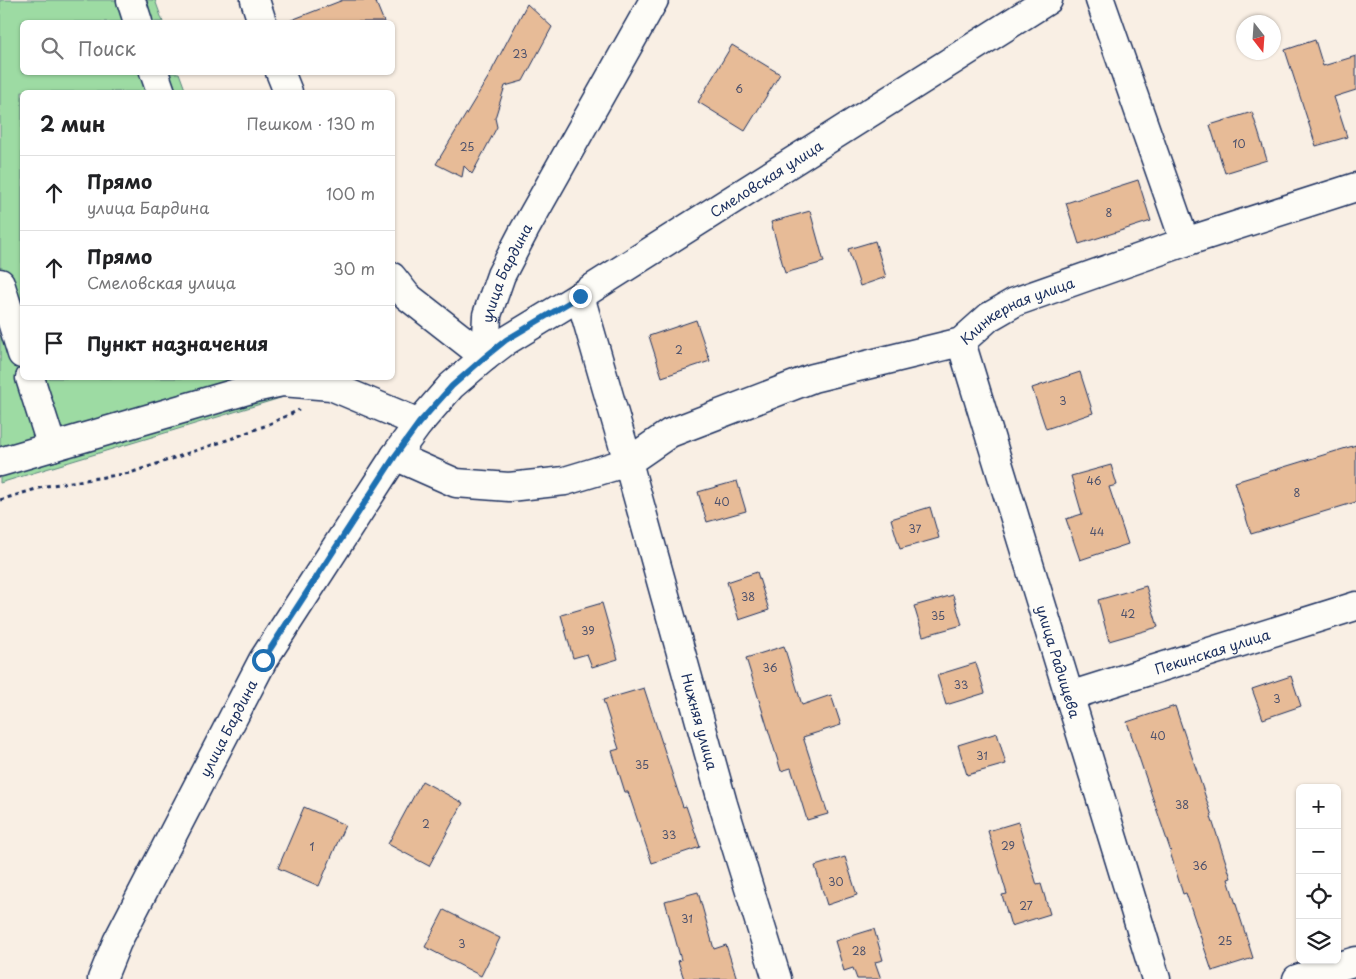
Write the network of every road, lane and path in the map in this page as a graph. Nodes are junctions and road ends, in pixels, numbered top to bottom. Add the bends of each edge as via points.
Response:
1 (131, 0) edge
2 (255, 0) edge
3 (654, 0) edge
4 (1048, 0) edge
5 (1100, 0) edge
6 (137, 20) edge
7 (261, 20) edge
8 (155, 75) edge
9 (281, 75) edge
10 (160, 90) edge
11 (287, 90) edge
12 (1356, 187) edge
13 (1185, 242) junction
14 (395, 281) edge
15 (0, 283) edge
16 (580, 296) junction
17 (961, 342) junction
18 (20, 348) edge
19 (485, 357) junction
20 (31, 380) edge
21 (253, 382) edge
22 (332, 386) junction
23 (419, 423) junction
24 (52, 447) junction
25 (395, 456) junction
26 (0, 462) edge
27 (628, 462) junction
28 (0, 500) edge
29 (1356, 606) edge
30 (1069, 696) junction
31 (1356, 961) edge
32 (102, 979) edge
33 (777, 979) edge
34 (1156, 979) edge
35 (1297, 979) edge

1 - 6 street
2 - 7 street
3 - 19 street, улица Бардина via 501,275 487,315
4 - 16 street, Смеловская улица
5 - 13 street
8 - 10 street
9 - 11 street
12 - 13 street, Клинкерная улица
13 - 17 street, Клинкерная улица via 1015,302 989,317
14 - 19 street via 407,296
15 - 18 street
16 - 19 street, Смеловская улица via 506,340
16 - 27 street, Нижняя улица
17 - 27 street, Клинкерная улица via 813,378 670,433
17 - 30 street, улица Радищева
19 - 23 street, улица Бардина via 452,386
20 - 24 street
21 - 22 street
21 - 24 street
22 - 23 street
22 - 28 path via 305,407 233,438 130,473 46,486
23 - 25 street, улица Бардина
24 - 26 street
25 - 27 street, Клинкерная улица via 456,483 509,487 565,481
25 - 32 street, улица Бардина via 263,660 117,942
27 - 33 street, Нижняя улица via 723,804
29 - 30 street, Пекинская улица
30 - 34 street, улица Радищева
31 - 35 street

